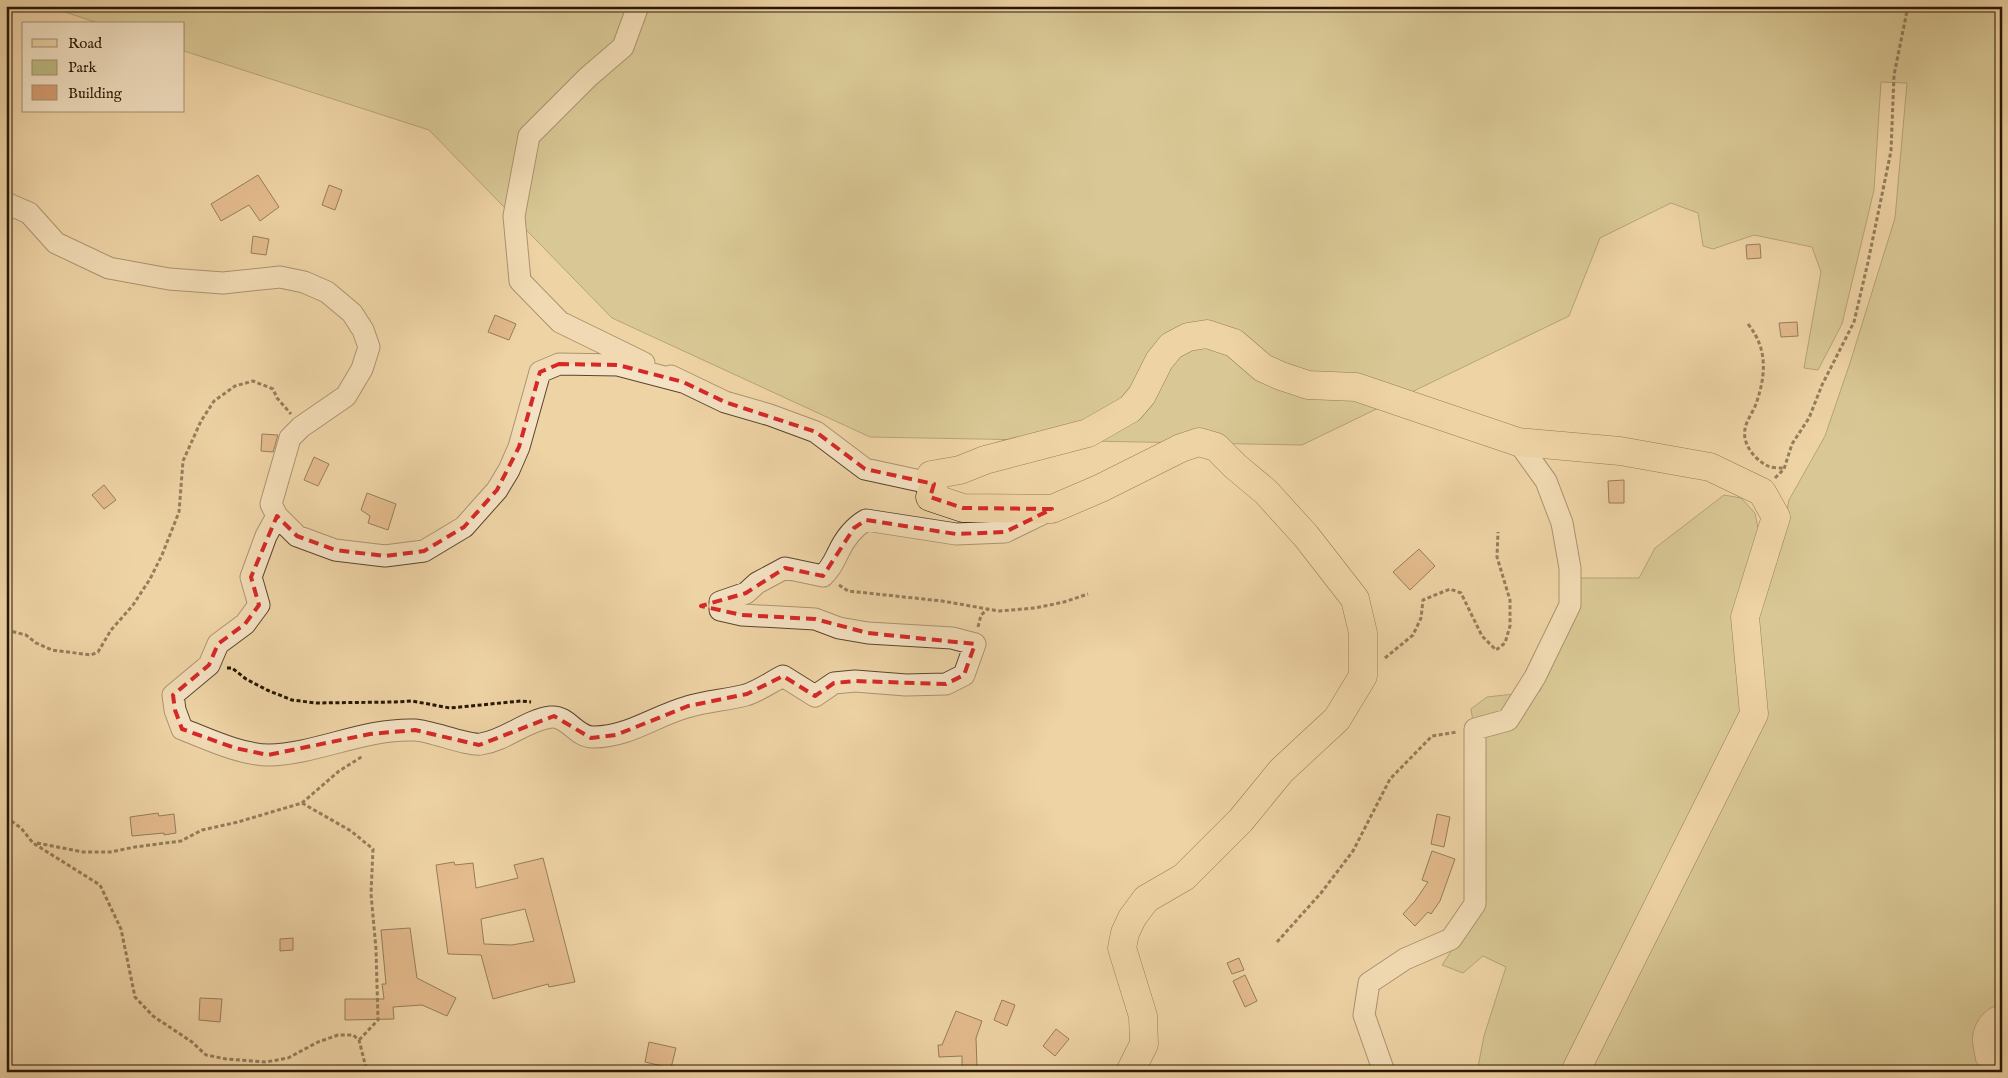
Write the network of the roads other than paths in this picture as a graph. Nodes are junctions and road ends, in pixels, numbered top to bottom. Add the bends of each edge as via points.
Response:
1 (638, 6) edge
2 (6, 204) edge
3 (683, 382) junction
4 (1518, 442) junction
5 (934, 484) junction
6 (1052, 509) junction
7 (277, 516) junction
8 (1130, 1072) edge
9 (1384, 1072) edge
10 (1575, 1072) edge

1 - 3 street via 622,47 588,76 529,136 514,216 520,281 560,322
2 - 7 street via 30,213 56,243 110,268 168,279 223,283 280,277 304,282 327,292 352,313 369,347 362,370 346,396 290,438 271,504
3 - 5 street via 725,402 816,432 865,469
3 - 7 street via 618,365 559,364 540,372 518,446 501,483 464,527 424,551 385,556 335,550 296,536
4 - 5 main road via 1356,386 1308,385 1280,376 1263,368 1234,343 1207,334 1188,337 1171,346 1130,409 1088,433 985,460 960,470 931,475
4 - 9 street via 1546,481 1562,522 1570,568 1570,605 1535,677 1508,720 1475,729 1475,904 1451,939 1405,959 1369,983 1364,1015
4 - 10 main road via 1620,451 1710,467 1762,492 1776,517 1745,617 1754,714
5 - 6 main road via 930,497 963,508
6 - 7 street via 1005,532 956,534 866,520 854,528 838,552 833,567 823,576 785,568 758,582 746,593 720,602 720,610 742,615 815,619 839,628 952,638 975,644 964,675 946,684 855,681 834,683 814,696 783,676 747,694 688,706 616,735 591,738 554,716 542,718 502,739 479,745 415,730 370,734 268,755 182,730 173,695 209,665 218,644 245,624 259,605 251,577
6 - 8 main road via 1180,448 1199,442 1216,447 1266,492 1306,536 1355,599 1363,632 1363,676 1337,719 1282,771 1241,820 1184,877 1146,900 1132,918 1122,948 1143,1016 1144,1044

